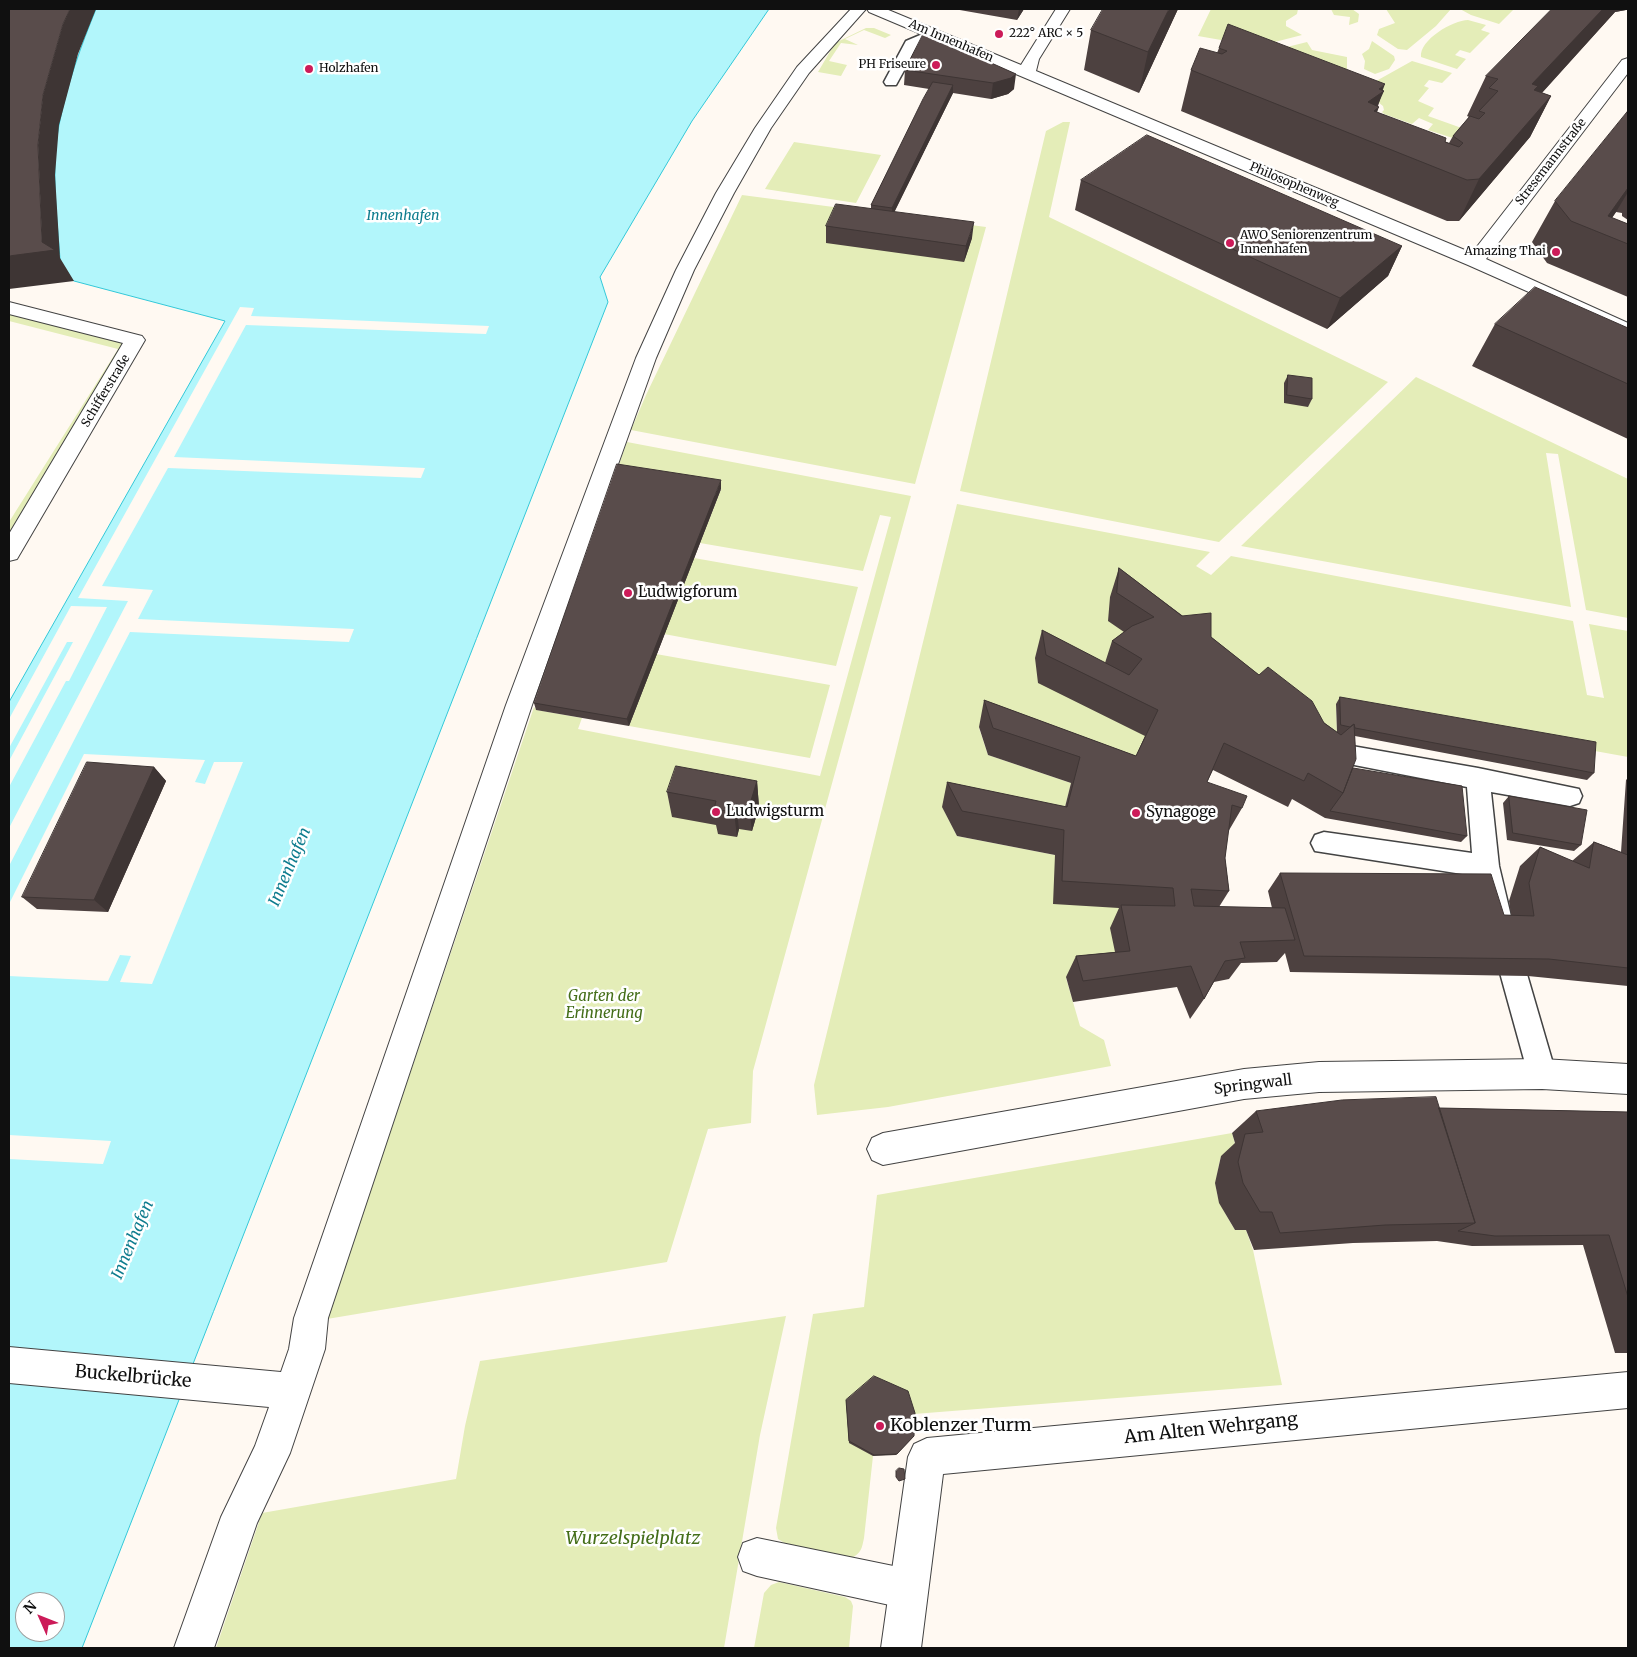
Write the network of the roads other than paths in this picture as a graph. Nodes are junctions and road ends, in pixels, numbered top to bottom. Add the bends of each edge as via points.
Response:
1 (859, 9) edge
2 (874, 9) edge
3 (1063, 9) edge
4 (932, 34) junction
5 (1628, 63) edge
6 (1027, 74) junction
7 (890, 82) dead end
8 (1474, 261) junction
9 (9, 308) edge
10 (1628, 330) edge
11 (9, 553) edge
12 (1352, 756) edge
13 (1478, 778) junction
14 (1570, 796) dead end
15 (1324, 843) dead end
16 (1486, 866) junction
17 (1542, 1074) junction
18 (1628, 1079) edge
19 (883, 1149) dead end
20 (9, 1366) edge
21 (275, 1390) junction
22 (1628, 1390) edge
23 (757, 1557) dead end
24 (908, 1589) junction
25 (194, 1648) edge
26 (901, 1648) edge

1 - 21 street via 803,70 763,128 685,270 646,358 516,714 311,1318 307,1349
2 - 4 street, Am Innenhafen
3 - 6 street via 1032,59
4 - 6 street, Am Innenhafen
4 - 7 lane via 911,44
5 - 8 street, Stresemannstraße
6 - 8 street, Philosophenweg
8 - 10 street, Philosophenweg
9 - 11 street, Schifferstraße via 135,340
12 - 13 lane
13 - 14 lane
13 - 16 lane
15 - 16 lane
16 - 17 lane
17 - 18 street, Springwall
17 - 19 street, Springwall via 1319,1076 1244,1084
20 - 21 street, Buckelbrücke
21 - 25 street via 271,1453 240,1517
22 - 24 street, Am Alten Wehrgang via 927,1457
23 - 24 street
24 - 26 street, Am Alten Wehrgang

